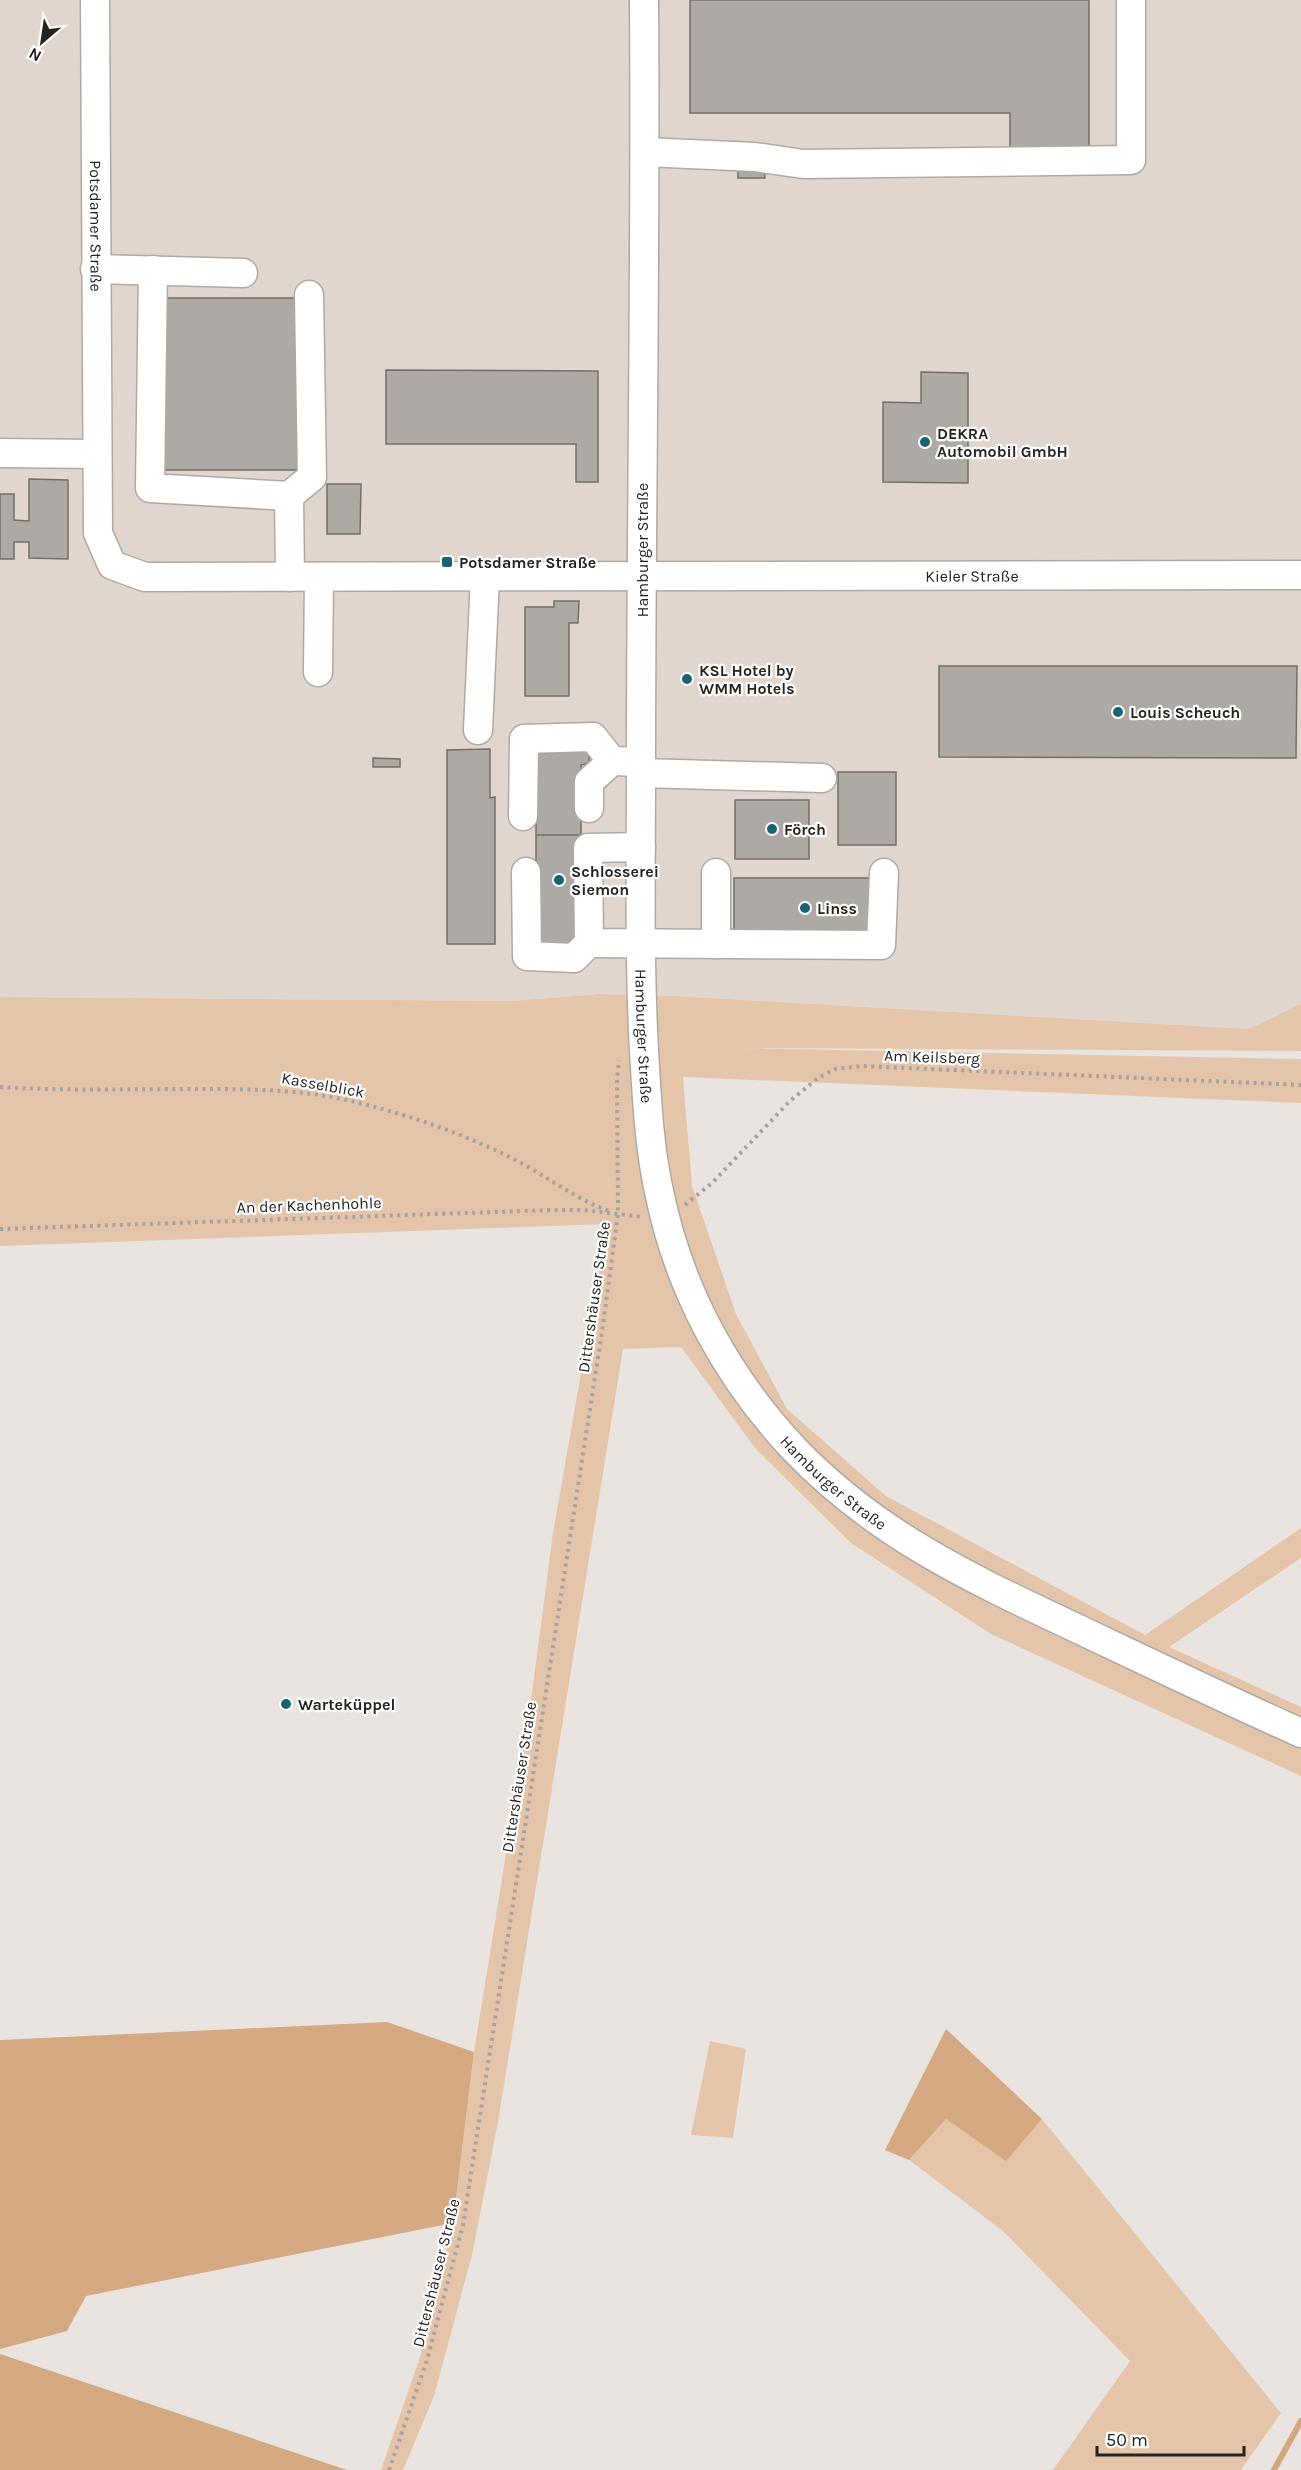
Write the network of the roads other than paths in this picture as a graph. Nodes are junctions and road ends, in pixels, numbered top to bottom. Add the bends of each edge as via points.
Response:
1 (95, 0) edge
2 (644, 0) edge
3 (1131, 0) edge
4 (645, 153) junction
5 (95, 269) junction
6 (153, 270) junction
7 (243, 273) dead end
8 (309, 295) dead end
9 (0, 453) edge
10 (96, 454) junction
11 (289, 496) junction
12 (1301, 575) edge
13 (485, 576) junction
14 (642, 576) junction
15 (290, 577) junction
16 (320, 577) junction
17 (318, 672) dead end
18 (478, 730) dead end
19 (612, 761) junction
20 (641, 767) junction
21 (822, 778) dead end
22 (589, 807) dead end
23 (523, 816) dead end
24 (641, 847) junction
25 (526, 872) dead end
26 (716, 873) dead end
27 (884, 873) dead end
28 (589, 943) junction
29 (640, 944) junction
30 (716, 944) junction
31 (1301, 1733) edge

1 - 5 street, Potsdamer Straße
2 - 4 street, Hamburger Straße
3 - 4 street via 1131,160 803,164 756,157
4 - 14 street, Hamburger Straße
5 - 6 street
5 - 10 street, Potsdamer Straße
6 - 7 street
6 - 11 street via 150,488
8 - 11 street via 312,477
9 - 10 street
10 - 15 street, Potsdamer Straße via 98,533 112,565 145,577
11 - 15 street
12 - 14 street, Kieler Straße
13 - 14 street, Potsdamer Straße
13 - 16 street, Potsdamer Straße
13 - 18 street
14 - 20 street, Hamburger Straße
15 - 16 street, Potsdamer Straße
16 - 17 street
19 - 20 street
19 - 22 street via 589,782
19 - 23 street via 593,738 525,739
20 - 21 street
20 - 24 street, Hamburger Straße
24 - 28 street via 588,848
24 - 29 street, Hamburger Straße
25 - 28 street via 527,956 574,958
26 - 30 street
27 - 30 street via 881,945
28 - 29 street
29 - 30 street
29 - 31 street, Hamburger Straße via 649,1141 664,1214 696,1302 737,1380 796,1450 868,1516 978,1581

